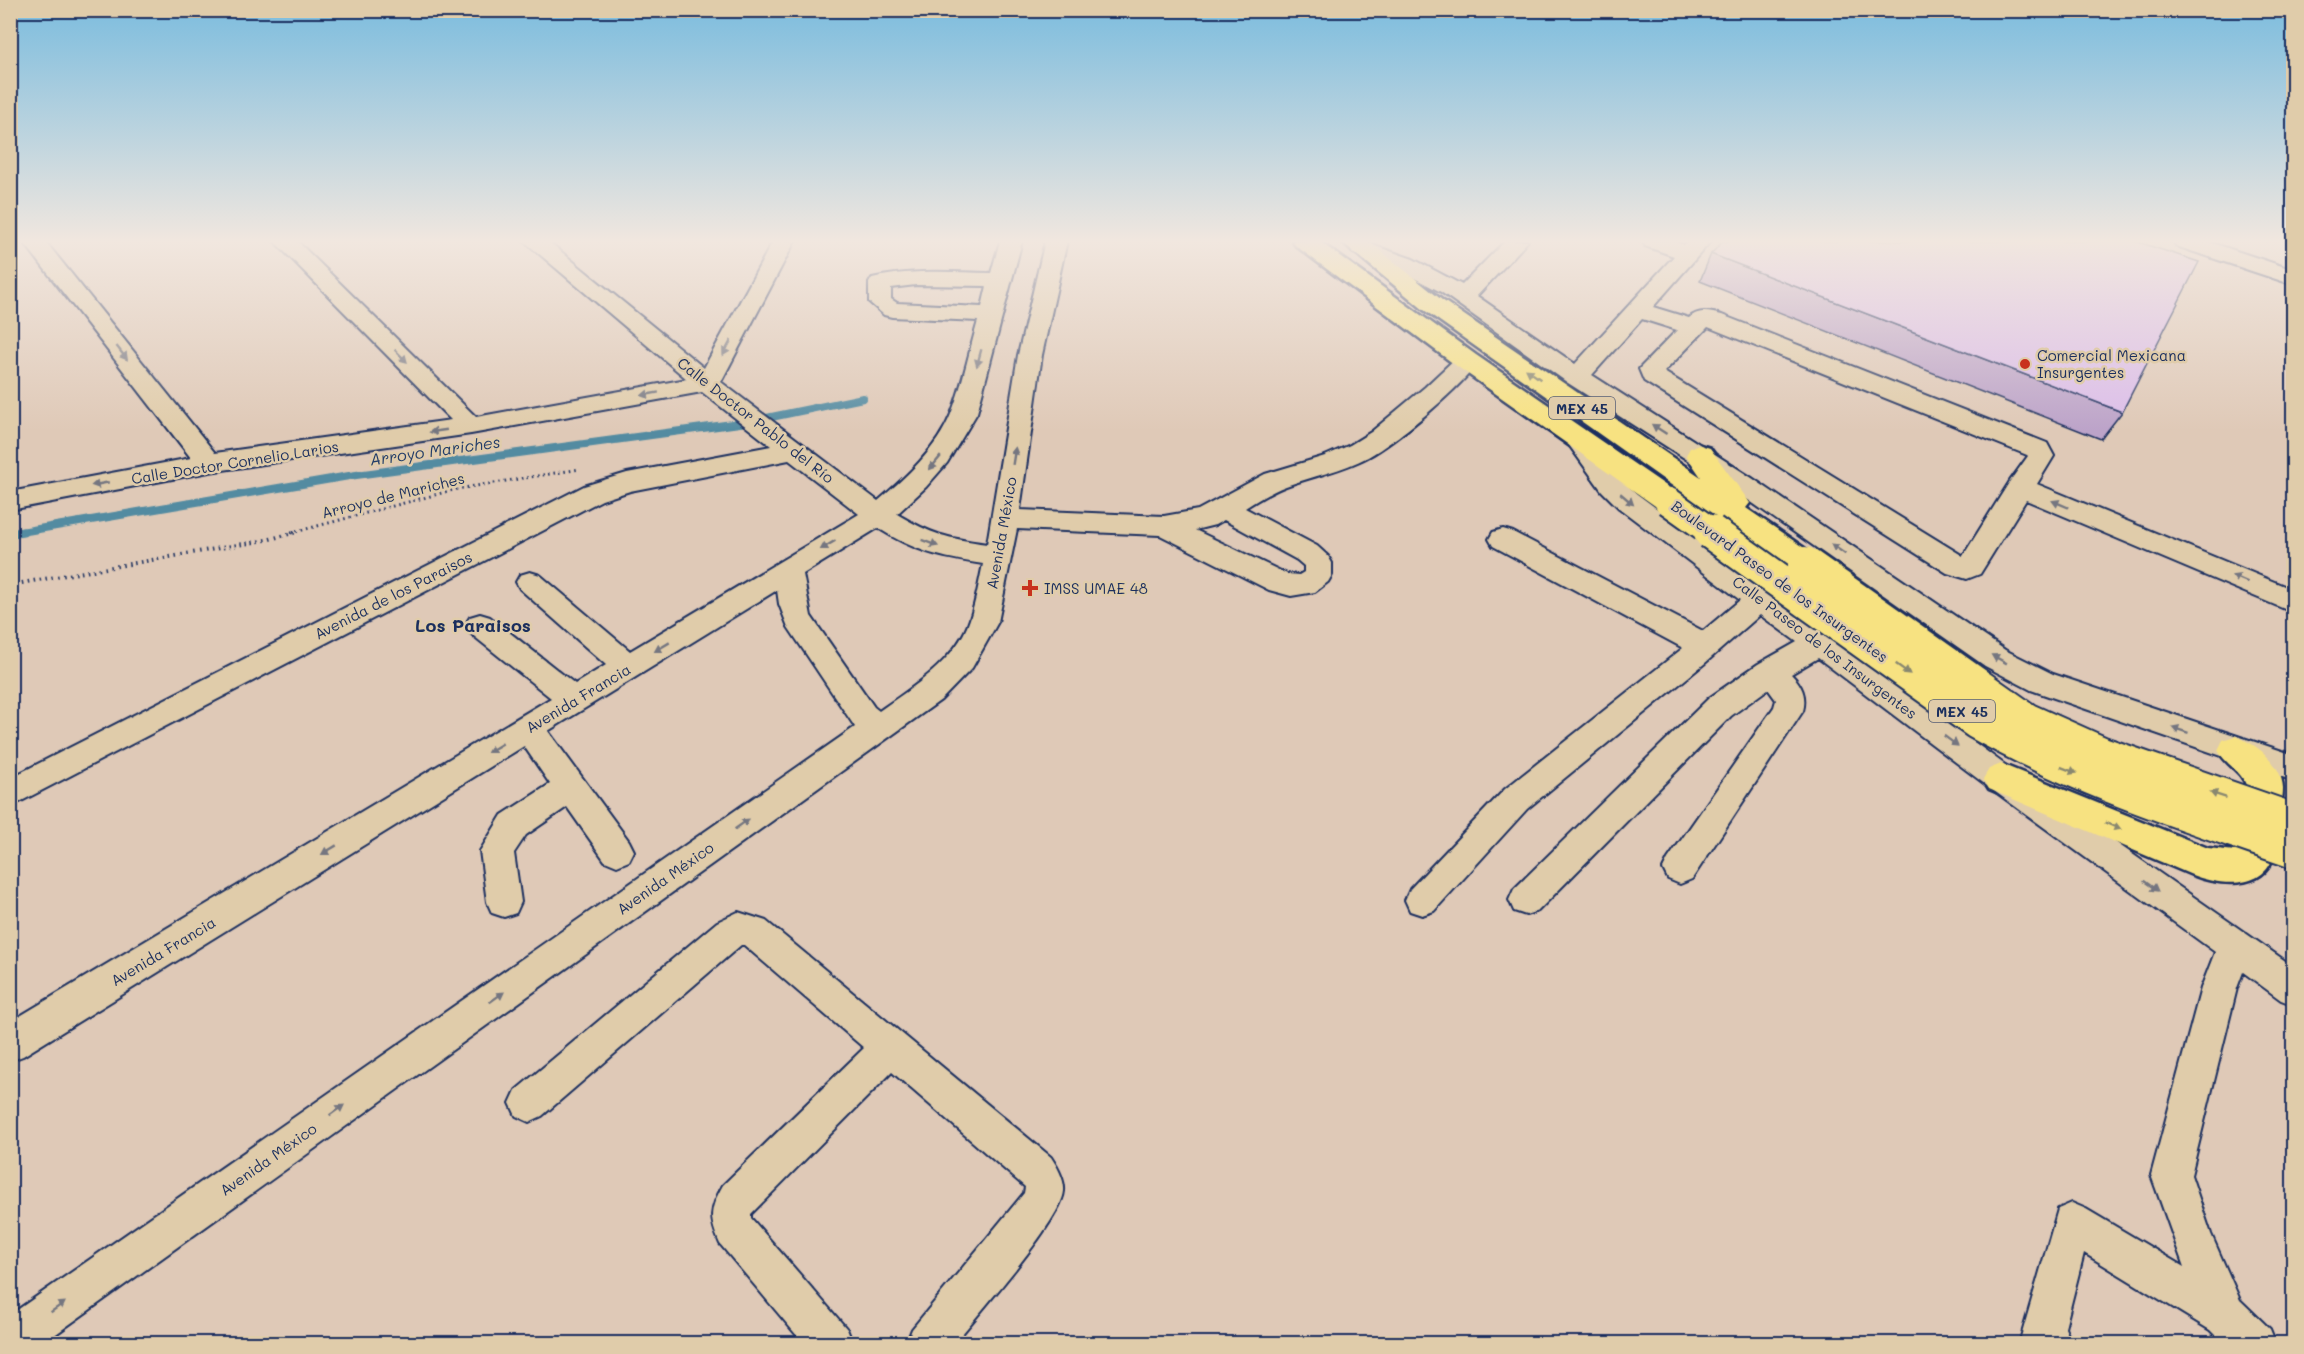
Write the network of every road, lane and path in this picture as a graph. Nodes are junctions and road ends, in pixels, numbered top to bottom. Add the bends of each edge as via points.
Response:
1 (84, 304) edge
2 (349, 304) edge
3 (612, 304) edge
4 (749, 304) edge
5 (883, 304) edge
6 (994, 304) edge
7 (1042, 304) edge
8 (1389, 304) edge
9 (1431, 304) edge
10 (1473, 304) edge
11 (1643, 304) edge
12 (991, 314) junction
13 (1634, 314) junction
14 (1687, 332) junction
15 (1467, 362) junction
16 (1577, 377) junction
17 (708, 383) junction
18 (471, 426) junction
19 (1577, 438) junction
20 (783, 441) junction
21 (1700, 455) junction
22 (1780, 455) junction
23 (209, 464) junction
24 (584, 468) dead end
25 (2019, 487) junction
26 (1752, 490) junction
27 (10, 501) edge
28 (1226, 509) junction
29 (878, 515) junction
30 (1005, 519) junction
31 (1164, 526) junction
32 (1758, 529) junction
33 (1503, 539) dead end
34 (999, 556) junction
35 (788, 570) junction
36 (530, 582) dead end
37 (10, 585) edge
38 (1761, 598) junction
39 (2294, 602) edge
40 (480, 625) dead end
41 (1820, 643) junction
42 (1706, 646) junction
43 (628, 668) junction
44 (1769, 672) junction
45 (573, 701) junction
46 (879, 727) junction
47 (528, 728) junction
48 (2235, 750) junction
49 (2294, 768) edge
50 (2001, 779) junction
51 (570, 788) junction
52 (10, 794) edge
53 (2294, 821) edge
54 (617, 851) dead end
55 (2294, 851) edge
56 (1680, 869) dead end
57 (1422, 900) dead end
58 (1526, 900) dead end
59 (504, 902) dead end
60 (2235, 947) junction
61 (2294, 988) edge
62 (10, 1043) edge
63 (890, 1048) junction
64 (529, 1103) dead end
65 (2241, 1334) edge
66 (10, 1341) edge
67 (832, 1344) edge
68 (927, 1344) edge
69 (2051, 1344) edge

1 -> 23 street
2 -> 18 street
3 - 17 street, Calle Doctor Pablo del Río
4 -> 17 street
5 - 12 street via 892,310
6 - 12 street, Avenida Francia
30 -> 7 street, Avenida México
8 - 15 main road, Boulevard Paseo de los Insurgentes / MEX 45
32 -> 9 main road, Boulevard Paseo de los Insurgentes / MEX 45
10 - 16 street
11 - 13 street
12 -> 29 street, Avenida Francia via 956,431 922,478
13 - 14 street
13 - 16 street
14 - 22 street via 1651,369 1651,374
14 - 25 street via 1702,318 1714,320 2032,445 2041,456
15 - 19 main road, Boulevard Paseo de los Insurgentes / MEX 45
15 - 28 street via 1425,401 1359,451 1274,480
21 -> 16 street
17 -> 18 street, Calle Doctor Cornelio Larios
17 - 20 street, Calle Doctor Pablo del Río
18 -> 23 street, Calle Doctor Cornelio Larios
19 -> 38 street, Calle Paseo de los Insurgentes via 1611,485 1628,501
19 -> 55 main road, Boulevard Paseo de los Insurgentes / MEX 45, bridge via 2009,742 2097,781
20 - 29 street, Calle Doctor Pablo del Río
20 - 52 street, Avenida de los Paraisos via 593,493
21 - 26 street
21 - 32 main road
22 - 25 street via 1967,569
22 - 26 street
23 -> 27 street, Calle Doctor Cornelio Larios
24 - 37 path, Arroyo de Mariches via 457,489 266,540
39 -> 25 street
48 -> 26 street via 2042,682 1995,658
28 - 31 street via 1198,521
28 - 31 street via 1307,553 1318,563 1318,575 1310,584 1296,588 1279,583
29 -> 34 street, Calle Doctor Pablo del Río via 936,546
29 -> 35 street, Avenida Francia
30 - 31 street
30 - 34 street, Avenida México
53 -> 32 main road, Boulevard Paseo de los Insurgentes / MEX 45, bridge via 2102,754 2026,720
33 - 42 street
34 - 46 street, Avenida México via 984,622 962,660 930,691
35 -> 43 street, Avenida Francia
35 - 46 street via 798,619 863,716
36 - 43 street
38 - 41 street, Calle Paseo de los Insurgentes
38 - 42 street
40 - 45 street
41 - 44 street
41 -> 50 street, Calle Paseo de los Insurgentes
42 - 57 street via 1516,799
43 - 45 street, Avenida Francia
44 - 56 street via 1787,689 1791,700 1788,711
44 - 58 street via 1720,707
45 - 47 street, Avenida Francia
66 -> 46 street, Avenida México
47 - 51 street
47 -> 62 street, Avenida Francia
48 - 49 street
50 -> 48 main road via 2205,864 2245,866 2255,857 2265,788 2257,769
50 -> 60 street, Calle Paseo de los Insurgentes
51 - 54 street
51 - 59 street via 514,825 496,851
60 - 61 street, Calle Paseo de los Insurgentes
60 - 65 street via 2219,988 2171,1175 2192,1237
63 - 64 street via 754,932 738,928
63 - 67 street via 731,1209 729,1220 734,1230
63 - 68 street via 1037,1171 1045,1183 1038,1207
65 - 69 street via 2072,1223 2042,1337

